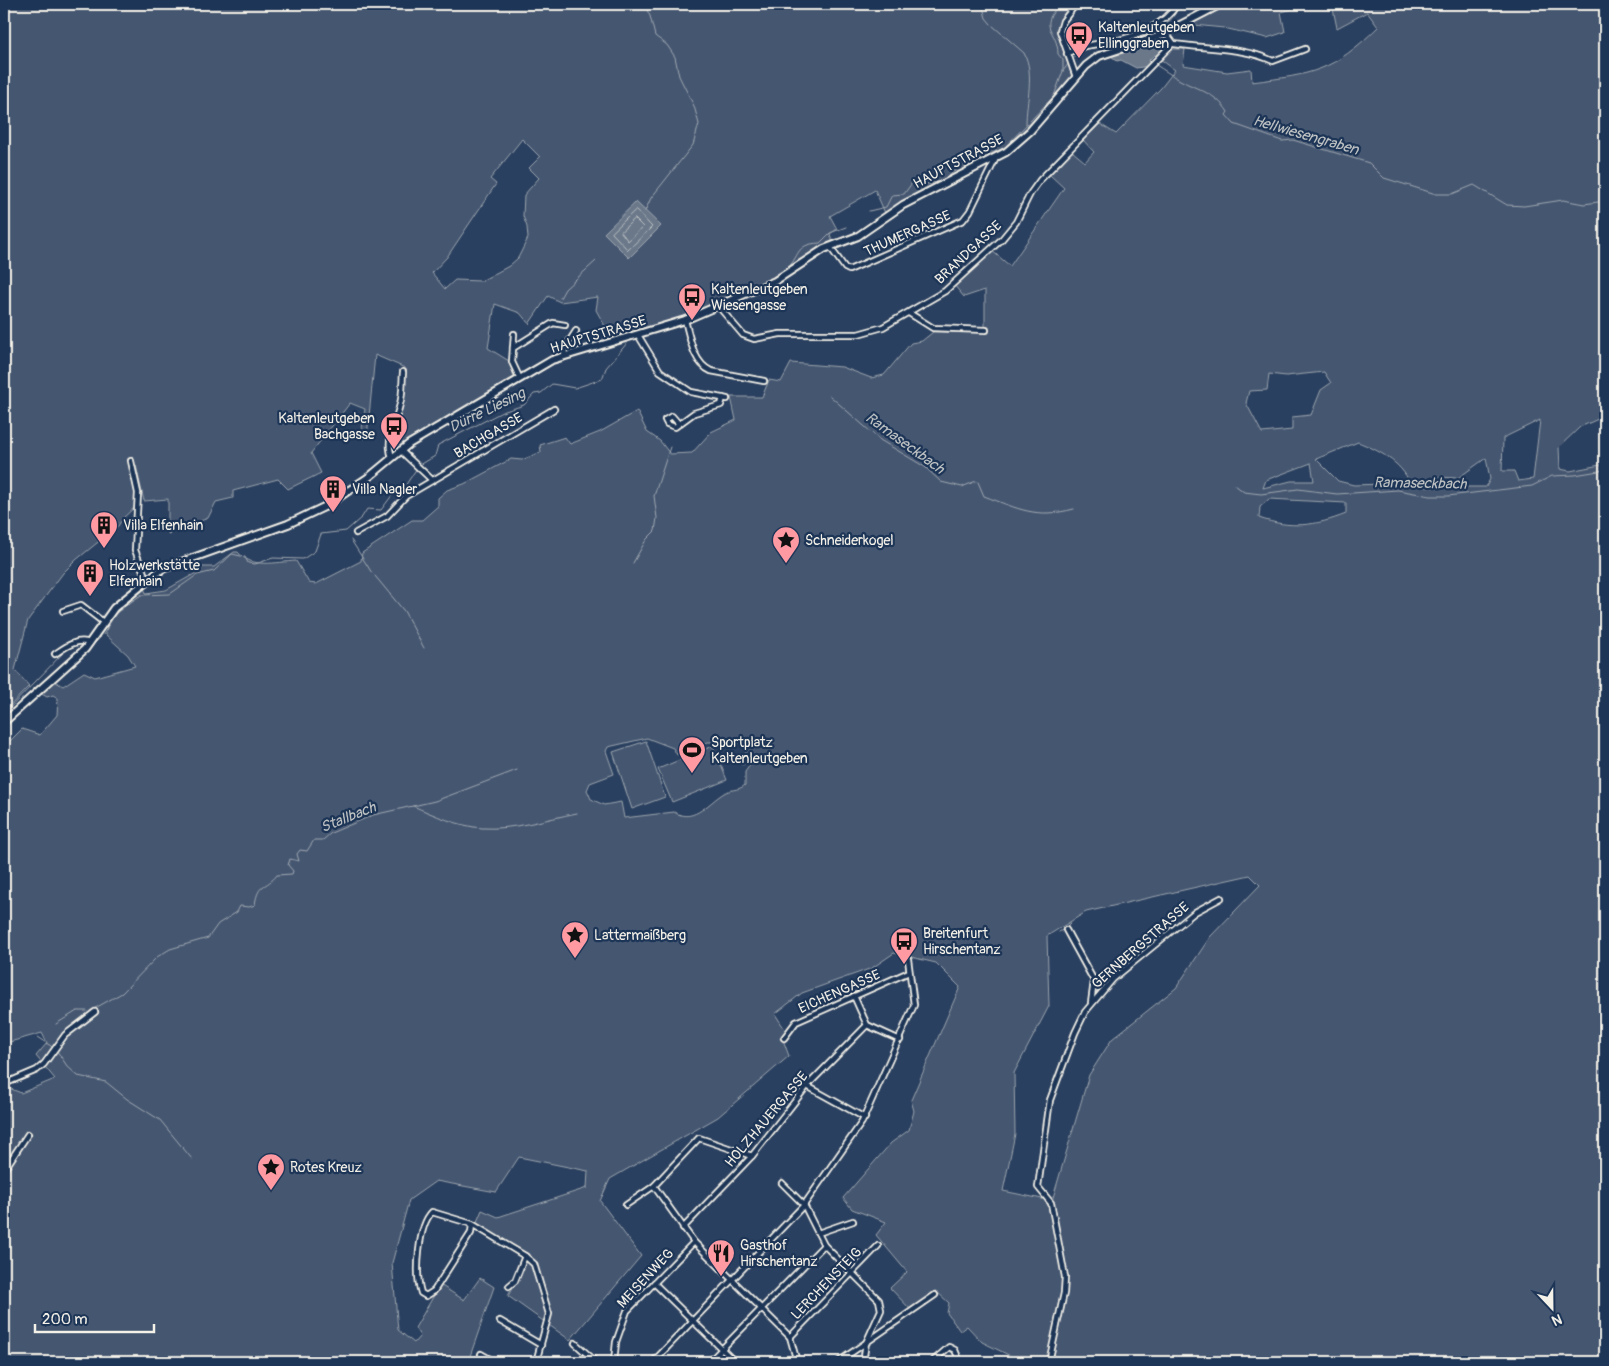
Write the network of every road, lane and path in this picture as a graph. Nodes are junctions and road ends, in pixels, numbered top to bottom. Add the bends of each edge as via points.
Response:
1 (1076, 4) edge
2 (1177, 4) edge
3 (1221, 4) edge
4 (1166, 32) junction
5 (1173, 43) junction
6 (1305, 49) dead end
7 (1068, 56) junction
8 (1076, 77) junction
9 (996, 157) junction
10 (830, 246) junction
11 (719, 307) junction
12 (909, 313) junction
13 (685, 320) junction
14 (566, 325) dead end
15 (986, 330) dead end
16 (576, 331) dead end
17 (514, 334) dead end
18 (638, 336) junction
19 (513, 348) junction
20 (564, 356) junction
21 (403, 372) dead end
22 (520, 379) junction
23 (764, 381) dead end
24 (554, 409) dead end
25 (678, 424) dead end
26 (400, 450) junction
27 (392, 457) junction
28 (131, 461) dead end
29 (432, 480) junction
30 (356, 533) dead end
31 (147, 581) junction
32 (63, 610) dead end
33 (103, 622) junction
34 (90, 643) junction
35 (55, 654) dead end
36 (4, 722) edge
37 (1221, 898) dead end
38 (1066, 930) dead end
39 (908, 958) dead end
40 (909, 972) junction
41 (1094, 984) junction
42 (1101, 991) junction
43 (854, 996) junction
44 (1090, 1004) junction
45 (95, 1012) dead end
46 (867, 1025) junction
47 (784, 1038) dead end
48 (900, 1040) junction
49 (4, 1084) edge
50 (807, 1086) junction
51 (865, 1118) junction
52 (28, 1134) dead end
53 (752, 1156) junction
54 (4, 1170) edge
55 (782, 1183) dead end
56 (654, 1186) junction
57 (626, 1205) dead end
58 (804, 1205) junction
59 (854, 1221) dead end
60 (472, 1224) junction
61 (684, 1228) junction
62 (818, 1233) junction
63 (694, 1242) junction
64 (824, 1245) junction
65 (878, 1246) dead end
66 (525, 1256) junction
67 (852, 1273) junction
68 (733, 1280) junction
69 (654, 1283) junction
70 (509, 1286) dead end
71 (935, 1295) dead end
72 (762, 1308) junction
73 (500, 1321) dead end
74 (692, 1321) junction
75 (790, 1336) junction
76 (575, 1343) dead end
77 (866, 1343) junction
78 (541, 1344) junction
79 (721, 1349) junction
80 (481, 1354) dead end
81 (733, 1361) edge
82 (495, 1362) edge
83 (536, 1362) edge
84 (596, 1362) edge
85 (614, 1362) edge
86 (653, 1362) edge
87 (709, 1362) edge
88 (750, 1362) edge
89 (797, 1362) edge
90 (838, 1362) edge
91 (863, 1362) edge
92 (932, 1362) edge
93 (960, 1362) edge
94 (1049, 1362) edge

1 - 7 street via 1063,21 1060,31
2 - 7 street via 1167,17 1143,31 1111,42 1082,45
3 - 4 main road, HAUPTSTRASSE
4 - 5 street
4 - 8 main road, HAUPTSTRASSE via 1102,54
5 - 6 street via 1234,50 1276,61
5 - 12 street, BRANDGASSE via 1040,180 1016,222 1002,239 945,291
7 - 8 street
8 - 9 main road, HAUPTSTRASSE via 1022,139
9 - 10 main road, HAUPTSTRASSE via 898,208 858,236
9 - 10 street, THUMERGASSE via 963,220 852,269 845,268
10 - 11 main road, HAUPTSTRASSE via 775,281
11 - 12 street, BRANDGASSE via 743,335 754,339 780,334 858,334 884,328
11 - 13 main road, HAUPTSTRASSE
12 - 15 street via 933,328
13 - 18 main road, HAUPTSTRASSE
13 - 23 street via 694,352 704,367
14 - 19 street via 554,323
16 - 20 street via 565,348
17 - 19 street
18 - 20 main road, HAUPTSTRASSE
18 - 25 street via 660,371 691,392 725,398 721,405 699,411
19 - 22 street via 512,362
20 - 22 main road, HAUPTSTRASSE
21 - 27 street via 400,403 390,437
22 - 26 main road, HAUPTSTRASSE
24 - 29 street, BACHGASSE
26 - 27 main road, HAUPTSTRASSE
26 - 29 street
27 - 31 main road, HAUPTSTRASSE via 353,490 306,516 173,564
28 - 31 street via 138,492 135,550
29 - 30 street, BACHGASSE via 406,496 387,516
31 - 33 main road, HAUPTSTRASSE via 114,608
32 - 33 street via 80,605
33 - 34 main road, HAUPTSTRASSE
34 - 35 street via 73,643
34 - 36 main road, HAUPTSTRASSE
37 - 42 street, GERNBERGSTRASSE via 1195,912
38 - 41 street
39 - 40 street
40 - 43 street, EICHENGASSE
40 - 48 street via 914,1005
41 - 42 street
41 - 44 street
42 - 44 street, GERNBERGSTRASSE
43 - 46 street
43 - 47 street, EICHENGASSE via 796,1022
44 - 94 street, GERNBERGSTRASSE via 1053,1091 1038,1186 1051,1203 1065,1277
45 - 49 street via 65,1035 37,1070
46 - 48 street
46 - 50 street, HOLZHAUERGASSE
48 - 51 street
50 - 51 street
50 - 53 street, HOLZHAUERGASSE
51 - 58 street
52 - 54 street
53 - 56 street via 699,1138
53 - 61 street, HOLZHAUERGASSE
55 - 58 street
56 - 57 street
56 - 61 street
58 - 62 street
58 - 68 street
59 - 62 street
60 - 60 street via 472,1233 434,1291 424,1295 418,1278 420,1245 428,1217 434,1212
60 - 66 street
61 - 63 street
62 - 64 street
63 - 68 street
63 - 69 street, MEISENWEG
64 - 67 street
64 - 72 street
65 - 67 street, LERCHENSTEIG
66 - 70 street via 515,1282
66 - 78 street via 535,1266 547,1307 548,1320
67 - 75 street, LERCHENSTEIG
67 - 77 street via 881,1305
68 - 72 street
68 - 74 street
69 - 74 street
69 - 85 street, MEISENWEG via 624,1315
71 - 77 street
72 - 75 street
72 - 79 street
73 - 78 street
74 - 79 street
74 - 86 street
75 - 89 street
76 - 84 street
77 - 90 street
77 - 91 street
78 - 83 street
79 - 81 street
79 - 87 street
80 - 82 street
81 - 88 street
92 - 93 street via 949,1347 955,1350

